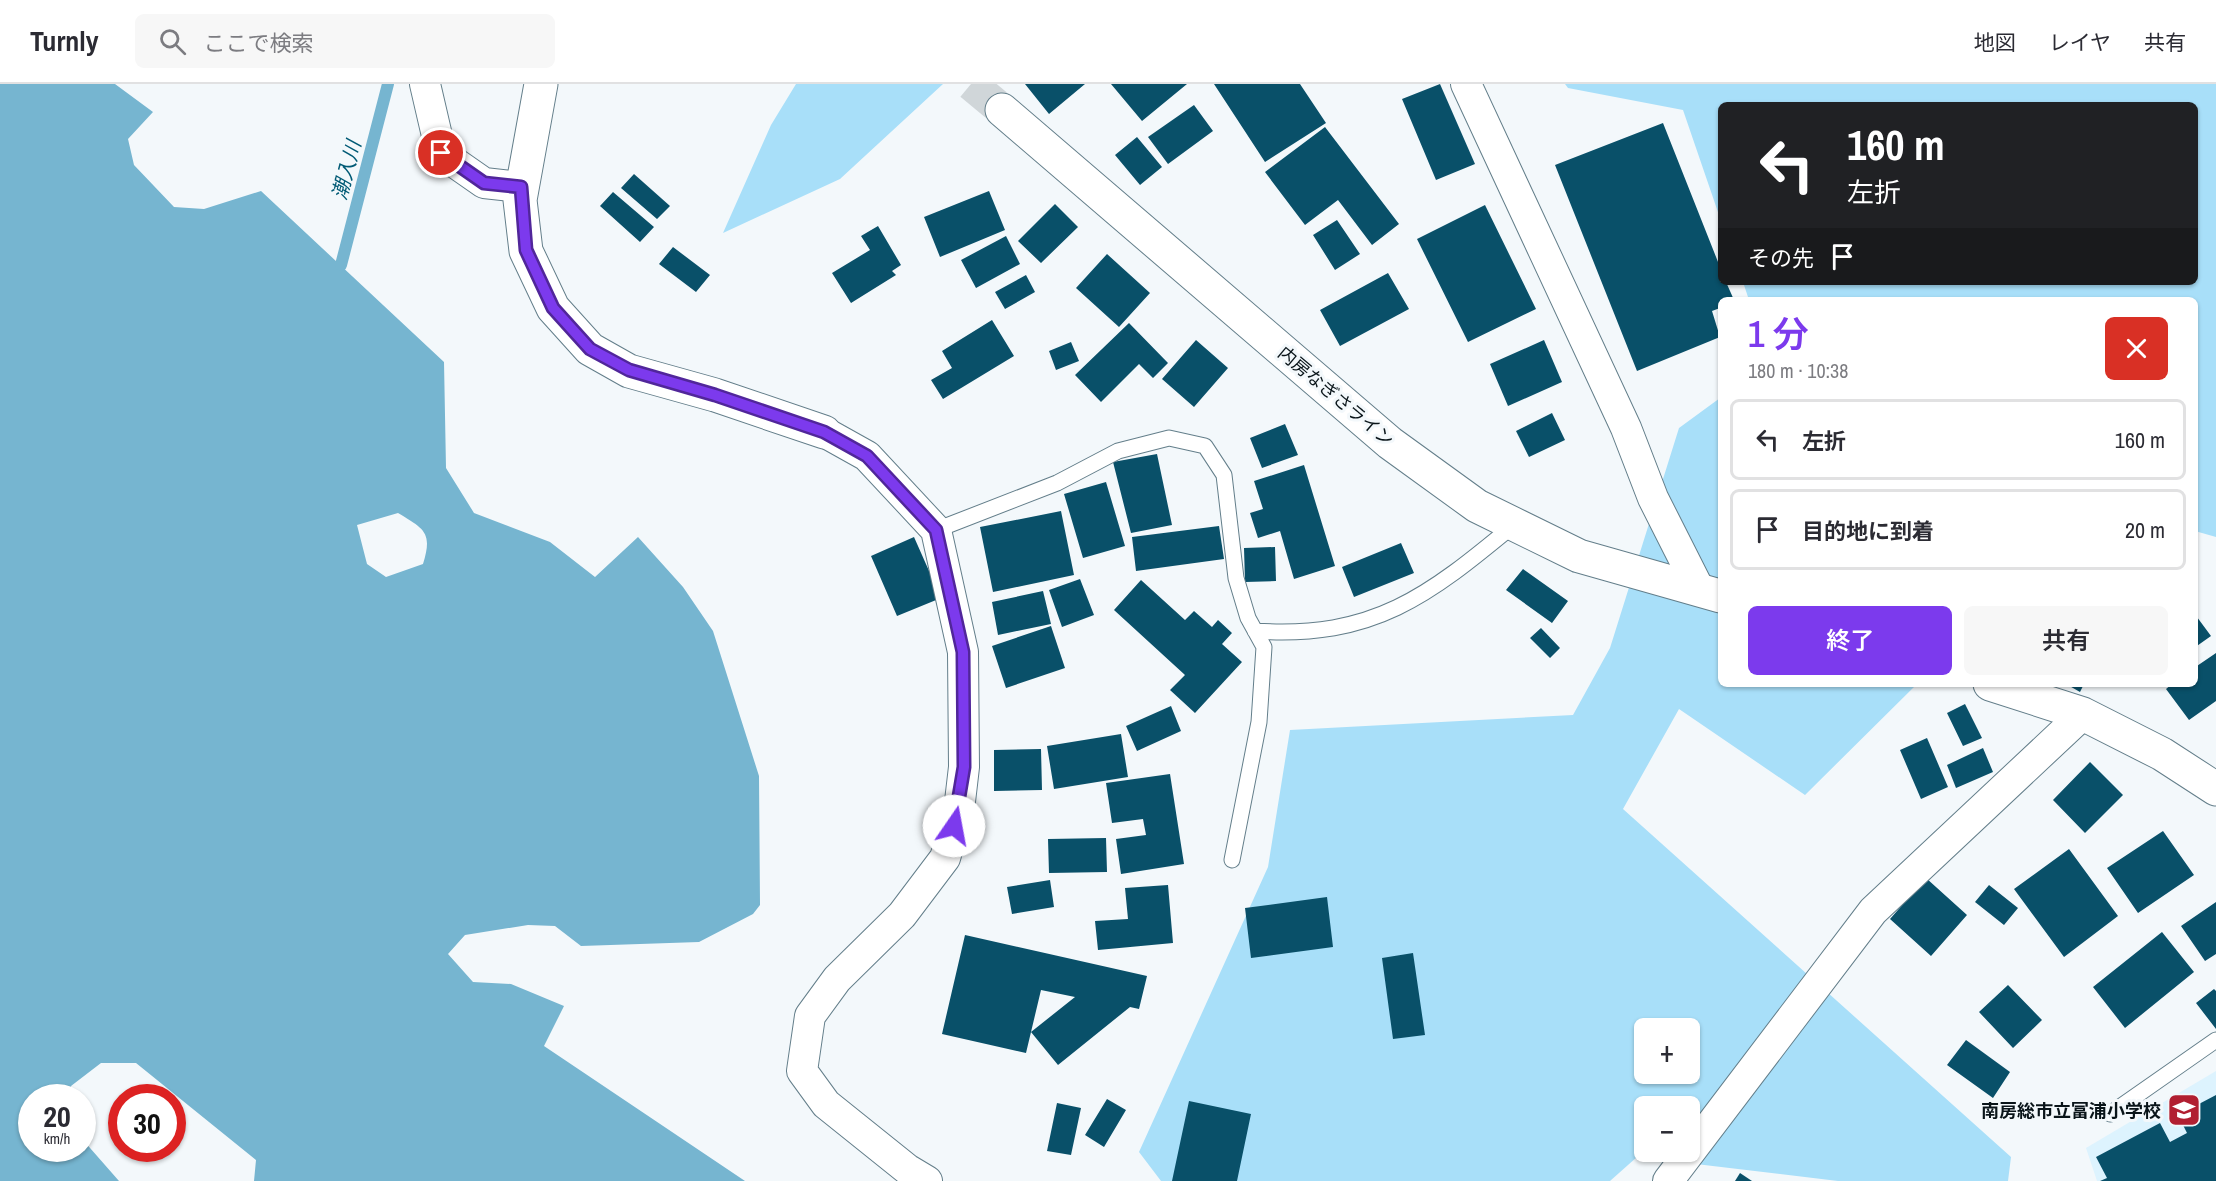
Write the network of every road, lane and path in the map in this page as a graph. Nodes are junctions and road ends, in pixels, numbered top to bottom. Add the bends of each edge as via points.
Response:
1 (425, 84) edge
2 (541, 84) edge
3 (1466, 84) edge
4 (1002, 110) tunnel mouth
5 (521, 187) junction
6 (824, 432) joint
7 (1515, 524) junction
8 (936, 530) junction
9 (1710, 593) edge
10 (1255, 631) junction
11 (1999, 687) edge
12 (2082, 714) junction
13 (2216, 789) edge
14 (1232, 860) dead end
15 (2216, 1040) edge
16 (2110, 1114) dead end
17 (927, 1181) edge
18 (1668, 1181) edge

1 - 5 street via 441,153 484,183
2 - 5 main road
3 - 9 street via 1626,428 1653,498
4 - 7 main road, 内房なぎさライン via 1390,442 1477,506
5 - 6 main road via 526,250 553,308 590,349 629,370
6 - 8 street via 867,456
7 - 9 main road, 内房なぎさライン via 1579,556
7 - 10 lane via 1443,583 1399,609 1343,627 1293,634
8 - 10 lane via 1057,483 1118,451 1169,438 1204,446 1224,475 1236,578
8 - 17 street via 963,652 964,767 959,810 945,858 902,915 837,979 810,1016 802,1071 826,1104
10 - 14 lane via 1264,647 1259,722
11 - 12 main road
12 - 13 main road via 2162,754
12 - 18 street via 1873,911
15 - 16 lane

